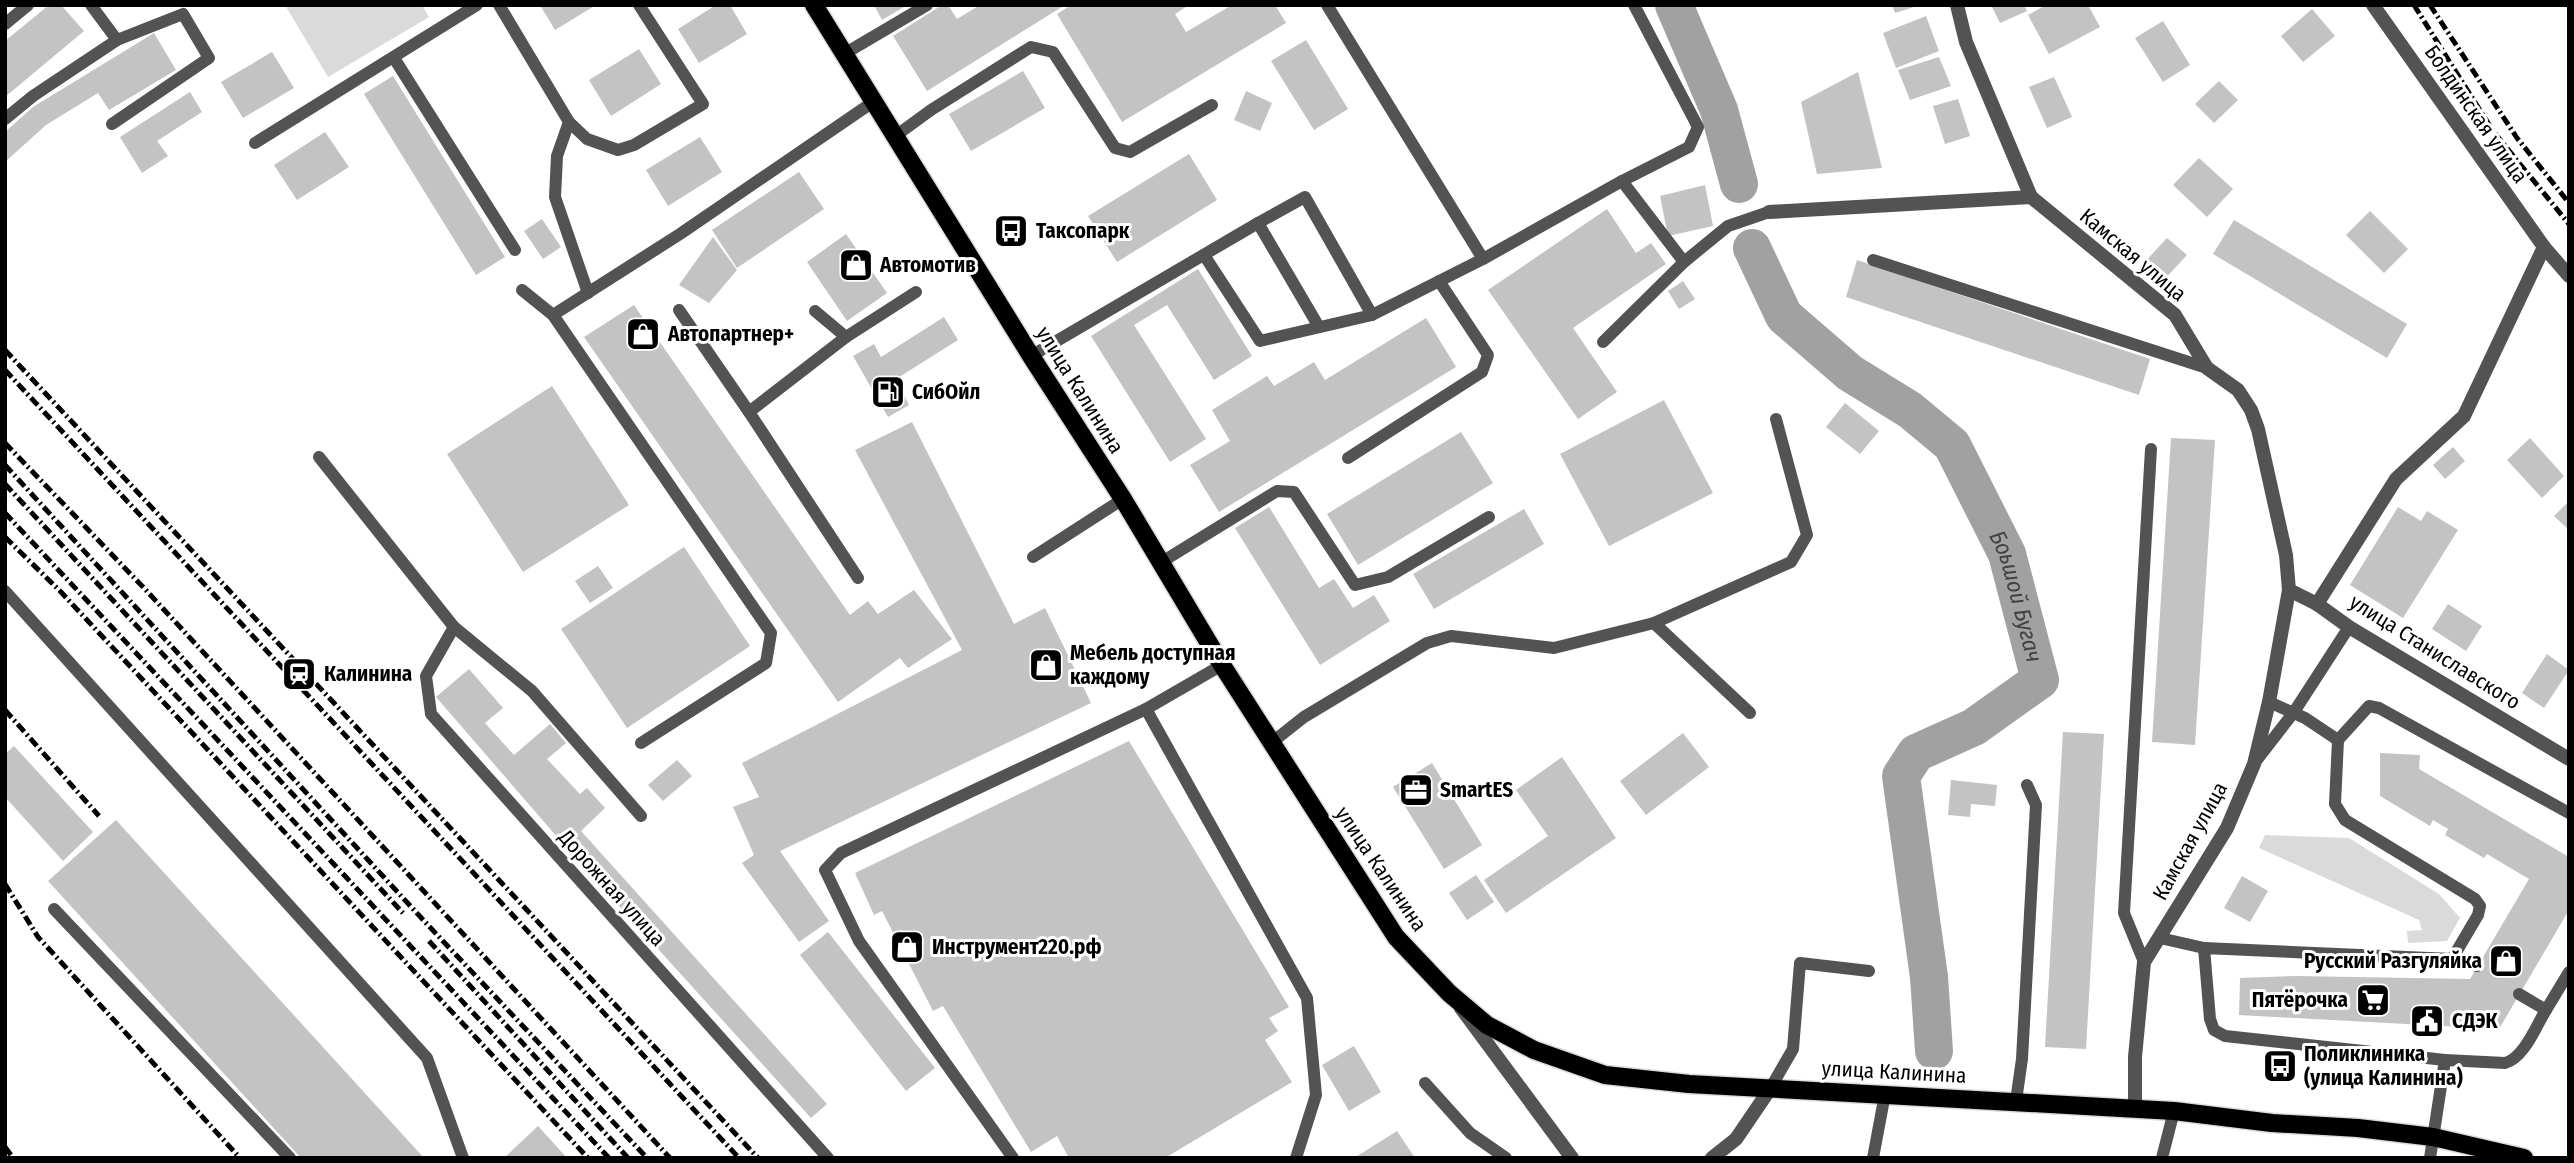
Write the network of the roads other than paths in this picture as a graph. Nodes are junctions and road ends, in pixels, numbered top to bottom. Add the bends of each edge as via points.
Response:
1 (28, 5) edge
2 (91, 5) edge
3 (477, 5) edge
4 (499, 5) edge
5 (639, 5) edge
6 (814, 5) edge
7 (927, 5) edge
8 (1327, 5) edge
9 (1634, 5) edge
10 (1957, 5) edge
11 (2373, 5) edge
12 (180, 9) edge
13 (5, 24) edge
14 (117, 40) junction
15 (844, 54) junction
16 (394, 58) junction
17 (873, 102) junction
18 (1212, 105) dead end
19 (5, 119) edge
20 (569, 122) junction
21 (112, 124) dead end
22 (894, 137) junction
23 (255, 143) dead end
24 (1622, 181) junction
25 (2031, 197) junction
26 (1769, 212) joint
27 (1258, 223) junction
28 (2544, 247) junction
29 (515, 250) dead end
30 (1204, 255) junction
31 (1483, 259) junction
32 (1873, 260) dead end
33 (1684, 262) junction
34 (2569, 276) edge
35 (1439, 281) junction
36 (522, 290) dead end
37 (916, 292) dead end
38 (588, 293) junction
39 (678, 310) dead end
40 (815, 311) dead end
41 (554, 315) junction
42 (1372, 315) junction
43 (1319, 327) junction
44 (846, 337) junction
45 (1603, 342) dead end
46 (1031, 356) junction
47 (2207, 368) junction
48 (748, 412) junction
49 (1776, 419) dead end
50 (2151, 449) dead end
51 (319, 457) dead end
52 (1348, 458) dead end
53 (1123, 499) junction
54 (1489, 517) dead end
55 (1033, 557) dead end
56 (1160, 563) junction
57 (858, 578) dead end
58 (2289, 590) junction
59 (5, 591) edge
60 (2318, 604) junction
61 (1654, 623) junction
62 (454, 627) junction
63 (2349, 627) junction
64 (1222, 665) junction
65 (2270, 702) junction
66 (1146, 709) junction
67 (2294, 712) junction
68 (1750, 713) dead end
69 (2338, 740) junction
70 (641, 743) dead end
71 (1271, 743) junction
72 (2569, 759) edge
73 (2255, 764) junction
74 (2027, 785) dead end
75 (2569, 813) edge
76 (641, 816) dead end
77 (54, 909) dead end
78 (2160, 938) junction
79 (2204, 948) junction
80 (2452, 959) junction
81 (2144, 962) junction
82 (2477, 967) dead end
83 (1869, 971) dead end
84 (2569, 972) edge
85 (1449, 993) junction
86 (2519, 994) dead end
87 (2546, 1010) junction
88 (2445, 1060) junction
89 (1425, 1083) dead end
90 (1770, 1089) junction
91 (1885, 1094) junction
92 (2016, 1101) junction
93 (2136, 1109) junction
94 (2174, 1111) junction
95 (2433, 1137) junction
96 (290, 1158) edge
97 (463, 1158) edge
98 (828, 1158) edge
99 (1013, 1158) edge
100 (1296, 1158) edge
101 (1506, 1158) edge
102 (1572, 1158) edge
103 (1712, 1158) edge
104 (1873, 1158) edge
105 (2162, 1158) edge
106 (2430, 1158) edge
107 (2524, 1158) edge

1 - 13 lane
2 - 14 lane
3 - 16 lane
4 - 20 lane
5 - 20 lane via 703,104 618,150 587,139
6 - 15 main road, улица Калинина
7 - 15 lane
8 - 31 lane
9 - 24 lane via 1698,127 1689,147
10 - 25 street via 1966,42
11 - 28 street, Болдинская улица
12 - 14 lane
12 - 21 lane via 209,58
14 - 19 lane
15 - 17 main road, улица Калинина
16 - 23 lane
16 - 29 lane
17 - 22 main road, улица Калинина
17 - 38 lane
18 - 22 lane via 1130,152 1115,148 1053,52 1031,47
20 - 38 lane via 557,156 555,197
22 - 46 main road, улица Калинина
24 - 31 lane
24 - 33 lane
25 - 26 street
25 - 47 street, Камская улица via 2175,316
26 - 33 lane via 1728,226
27 - 30 lane
27 - 42 lane via 1305,197
27 - 43 lane
28 - 34 street
28 - 60 street, улица Станиславского via 2464,416 2396,479
30 - 43 lane via 1261,341
30 - 46 lane
31 - 35 lane
32 - 47 lane
33 - 45 lane
35 - 42 lane
35 - 52 lane via 1488,355 1482,372
36 - 41 lane
37 - 44 lane
38 - 41 lane
39 - 48 lane
40 - 44 lane
41 - 70 lane via 771,633 766,663
42 - 43 lane
44 - 48 lane
46 - 53 main road, улица Калинина
47 - 58 street, Камская улица via 2238,390 2251,410 2286,555
48 - 57 lane
49 - 61 lane via 1807,535 1791,562
50 - 81 lane via 2124,913
51 - 62 lane
53 - 55 lane
53 - 56 main road, улица Калинина
54 - 56 lane via 1388,577 1355,585 1294,492 1277,491
56 - 64 main road, улица Калинина
58 - 60 street
58 - 65 street, Камская улица
59 - 97 lane via 428,1058
60 - 63 street, улица Станиславского
61 - 68 lane
61 - 71 lane via 1553,648 1451,636 1427,643 1304,717
62 - 76 lane via 532,691
62 - 98 lane, Дорожная улица via 426,676 431,714
63 - 67 lane
63 - 72 street, улица Станиславского
64 - 66 lane
64 - 71 main road, улица Калинина
65 - 67 lane
65 - 73 street, Камская улица
66 - 99 lane via 841,853 825,870 859,942
66 - 100 lane via 1307,998 1317,1095
67 - 69 lane
67 - 73 lane
69 - 75 lane via 2369,706 2379,708
69 - 80 lane via 2338,812 2480,906
71 - 85 main road, улица Калинина via 1396,937
73 - 78 street, Камская улица via 2227,828
74 - 92 lane via 2036,805
77 - 96 lane
78 - 79 lane
78 - 81 street, Камская улица
79 - 80 lane
79 - 88 lane via 2210,1019 2214,1030 2225,1037
80 - 82 lane
81 - 93 street, Камская улица via 2135,1057
83 - 90 lane via 1800,962 1793,1049
84 - 87 lane
85 - 90 main road, улица Калинина via 1487,1025 1534,1050 1605,1075
85 - 102 street
86 - 87 lane
87 - 88 lane via 2513,1061
88 - 95 lane
89 - 101 lane via 1470,1133
90 - 91 main road, улица Калинина
90 - 103 street via 1737,1139
91 - 92 main road, улица Калинина
91 - 104 lane
92 - 93 main road, улица Калинина
93 - 94 main road, улица Калинина
94 - 95 main road, улица Калинина
94 - 105 lane
95 - 106 lane
95 - 107 main road, улица Калинина

